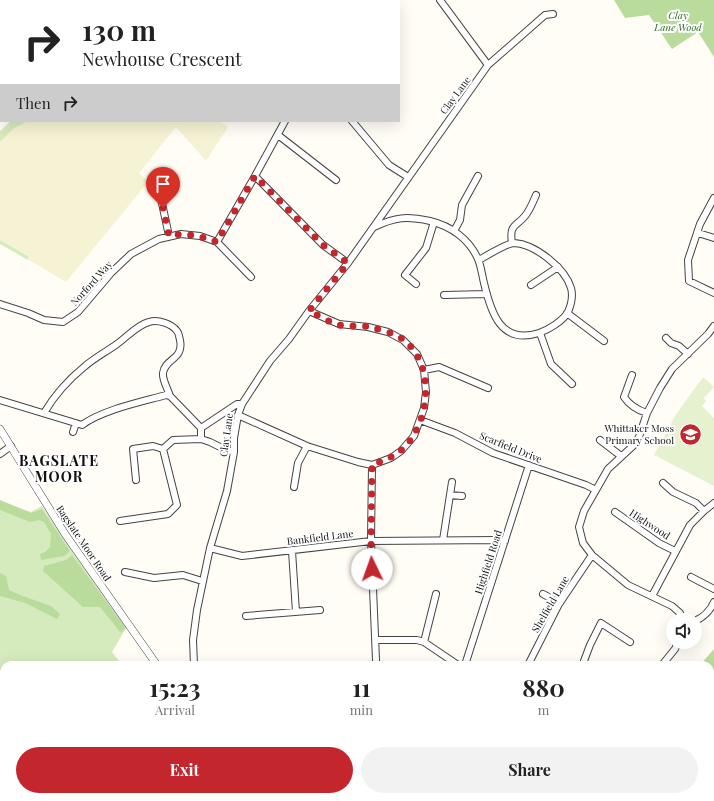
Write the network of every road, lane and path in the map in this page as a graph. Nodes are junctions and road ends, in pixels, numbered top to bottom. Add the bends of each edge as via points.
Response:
1 (440, 0) edge
2 (553, 14) dead end
3 (488, 65) junction
4 (284, 122) edge
5 (353, 122) edge
6 (278, 135) junction
7 (255, 176) junction
8 (408, 176) junction
9 (478, 176) dead end
10 (336, 180) dead end
11 (160, 194) dead end
12 (536, 195) dead end
13 (714, 198) edge
14 (389, 205) junction
15 (392, 219) junction
16 (434, 222) junction
17 (373, 227) junction
18 (454, 231) junction
19 (698, 234) junction
20 (169, 236) junction
21 (714, 238) edge
22 (217, 242) junction
23 (512, 243) junction
24 (478, 260) junction
25 (348, 263) junction
26 (558, 267) junction
27 (251, 277) dead end
28 (416, 284) dead end
29 (531, 285) dead end
30 (714, 293) edge
31 (487, 294) junction
32 (444, 295) dead end
33 (0, 304) edge
34 (309, 311) junction
35 (567, 313) junction
36 (714, 326) edge
37 (540, 333) junction
38 (666, 338) dead end
39 (604, 341) dead end
40 (688, 354) junction
41 (424, 370) junction
42 (632, 375) dead end
43 (572, 384) dead end
44 (488, 388) dead end
45 (170, 396) junction
46 (0, 400) edge
47 (242, 404) junction
48 (44, 413) junction
49 (647, 413) junction
50 (238, 415) junction
51 (420, 420) junction
52 (76, 423) junction
53 (201, 428) junction
54 (0, 429) edge
55 (73, 432) dead end
56 (201, 439) junction
57 (600, 440) dead end
58 (11, 446) junction
59 (307, 446) junction
60 (163, 449) junction
61 (234, 452) junction
62 (0, 454) edge
63 (621, 456) junction
64 (372, 464) junction
65 (529, 466) junction
66 (136, 480) dead end
67 (452, 482) dead end
68 (663, 483) dead end
69 (294, 487) dead end
70 (596, 490) junction
71 (450, 495) junction
72 (462, 496) dead end
73 (714, 503) edge
74 (704, 511) junction
75 (615, 512) dead end
76 (120, 521) dead end
77 (443, 540) junction
78 (371, 541) junction
79 (506, 541) junction
80 (210, 548) junction
81 (292, 550) junction
82 (675, 551) junction
83 (592, 555) junction
84 (125, 572) dead end
85 (691, 577) dead end
86 (202, 581) junction
87 (714, 590) edge
88 (436, 594) dead end
89 (543, 594) dead end
90 (652, 596) junction
91 (714, 602) edge
92 (560, 603) junction
93 (320, 610) dead end
94 (296, 612) junction
95 (680, 613) edge
96 (246, 616) dead end
97 (702, 618) edge
98 (376, 640) junction
99 (424, 642) junction
100 (630, 642) dead end
101 (675, 649) edge
102 (376, 660) dead end
103 (154, 661) edge
104 (194, 661) edge
105 (452, 661) edge
106 (467, 661) edge
107 (530, 661) edge
108 (584, 661) edge
109 (665, 661) edge

1 - 3 street
2 - 3 street, Clay Lane via 545,15
3 - 8 street, Clay Lane
4 - 6 street
5 - 8 street via 389,165
6 - 7 street
6 - 10 street
7 - 22 street
7 - 25 street via 323,245
8 - 14 street, Clay Lane
9 - 18 street via 462,204 460,220
11 - 20 street
12 - 23 street via 527,214 513,227
13 - 19 street via 700,224
14 - 15 street
14 - 17 street, Clay Lane
15 - 16 street via 421,219
15 - 17 street
16 - 18 street
16 - 28 street via 426,248 405,275
17 - 25 street, Clay Lane
18 - 24 street via 470,246
19 - 21 street
19 - 30 street via 688,260 690,281
20 - 22 street, Norford Way via 200,236
20 - 33 street, Norford Way via 132,254 112,272 78,312 63,322 44,320
22 - 27 street, Norford Way
23 - 24 street
23 - 26 street via 522,244 544,255
24 - 31 street
25 - 34 street, Clay Lane
26 - 29 street
26 - 35 street via 571,288 572,296
31 - 32 street
31 - 37 street via 496,319 506,331 517,336
34 - 41 street via 339,324 368,326 403,340 417,354
34 - 47 street, Clay Lane via 261,372
35 - 37 street via 557,323
35 - 39 street
36 - 40 street
37 - 43 street via 551,364
38 - 40 street
40 - 49 street via 672,370
41 - 44 street via 439,367
41 - 51 street via 426,392
42 - 49 street via 624,397 637,410
45 - 48 street via 163,372 179,354 179,336 177,330 171,326 151,321 84,367 57,393
45 - 52 street via 127,406 82,425
45 - 53 street
46 - 48 street
47 - 50 street, Clay Lane
47 - 53 street via 237,404
48 - 52 street
49 - 63 street via 639,437
50 - 59 street
50 - 61 street, Clay Lane
51 - 64 street via 414,436 401,451 392,458
51 - 65 street, Scarfield Drive via 493,453
52 - 55 street
53 - 56 street
54 - 58 street, Bagslate Moor Road
56 - 60 street via 173,440
56 - 61 street
57 - 63 street
58 - 62 street
58 - 103 street, Bagslate Moor Road via 65,534
59 - 64 street
59 - 69 street via 298,464
60 - 66 street via 153,446 133,449
60 - 76 street via 177,505 168,514
61 - 80 street, Clay Lane via 228,491
63 - 70 street via 608,469
64 - 78 street
65 - 70 street, Scarfield Drive
65 - 79 street, Highfield Road
67 - 71 street
68 - 74 street
70 - 83 street via 584,511 579,527 583,543
71 - 72 street
71 - 77 street
73 - 74 street, Highwood
74 - 82 street, Highwood via 690,526
75 - 82 street, Highwood
77 - 78 street, Bankfield Lane
77 - 79 street, Bankfield Lane
78 - 81 street, Bankfield Lane
78 - 98 street
79 - 106 street, Highfield Road
80 - 81 street, Bankfield Lane via 242,556
80 - 86 street, Clay Lane
81 - 94 street
82 - 90 street, Highwood
83 - 90 street via 628,585
83 - 92 street, Shelfield Lane
84 - 86 street via 154,578 182,575
85 - 87 street
86 - 104 street, Clay Lane via 193,640
88 - 99 street
89 - 92 street
90 - 95 street
91 - 97 street
92 - 107 street, Shelfield Lane
93 - 94 street
94 - 96 street
98 - 99 street
98 - 102 street
99 - 105 street
100 - 108 street via 601,623
101 - 109 street

